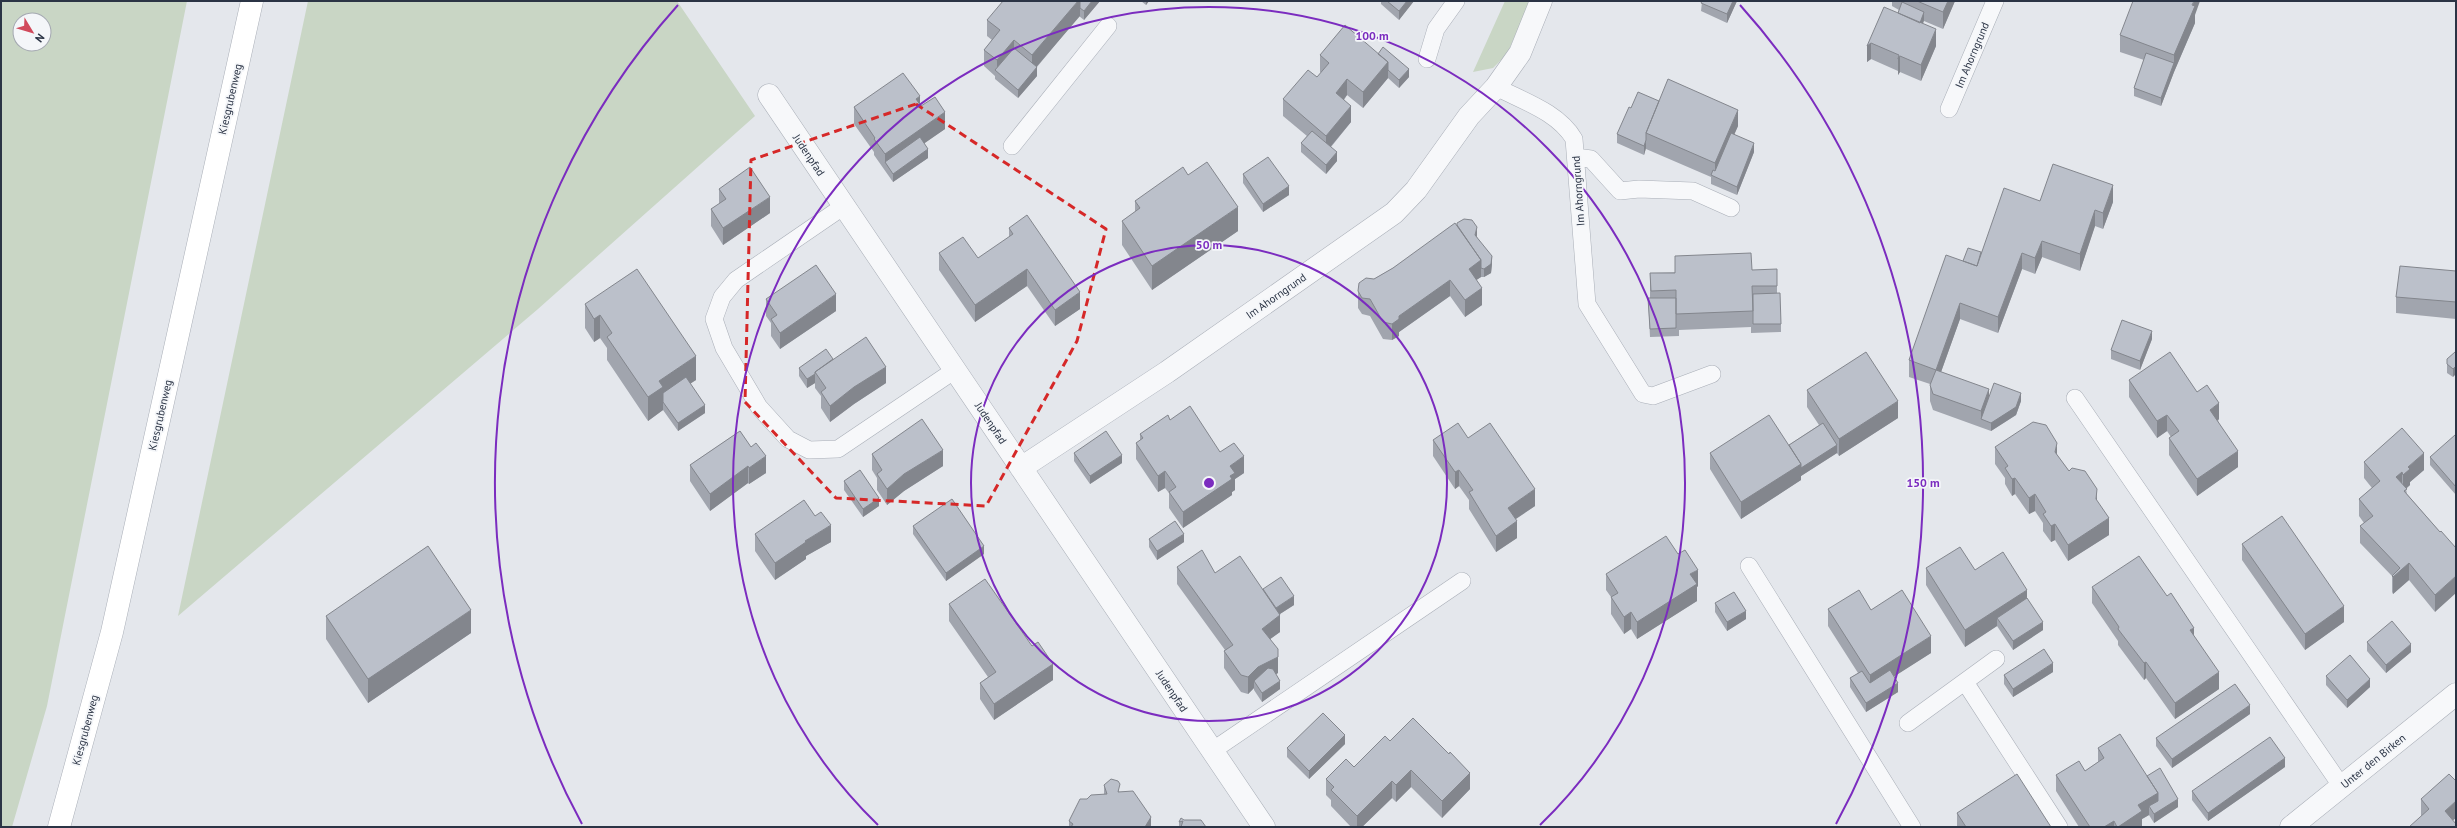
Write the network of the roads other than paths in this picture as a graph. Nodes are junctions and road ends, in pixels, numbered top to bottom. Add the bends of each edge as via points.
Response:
1 (252, 1) edge
2 (1456, 1) edge
3 (1541, 1) edge
4 (1996, 1) edge
5 (1108, 26) dead end
6 (1427, 59) dead end
7 (1496, 87) junction
8 (769, 95) dead end
9 (1949, 109) dead end
10 (1012, 146) dead end
11 (1576, 157) junction
12 (844, 206) junction
13 (1731, 208) dead end
14 (955, 370) junction
15 (1712, 374) dead end
16 (2075, 398) dead end
17 (1021, 468) junction
18 (1749, 566) dead end
19 (1462, 581) dead end
20 (1996, 659) dead end
21 (1965, 682) junction
22 (2456, 694) edge
23 (1908, 723) dead end
24 (1212, 751) junction
25 (2342, 787) junction
26 (2300, 825) edge
27 (59, 827) edge
28 (1264, 827) edge
29 (1912, 827) edge
30 (2059, 827) edge

1 - 27 main road, Kiesgrubenweg via 112,632
2 - 6 lane via 1436,29
3 - 7 street, Im Ahorngrund via 1520,53
4 - 9 lane, Im Ahorngrund
5 - 10 lane
7 - 11 lane, Im Ahorngrund via 1558,119 1574,139
7 - 17 street, Im Ahorngrund via 1469,116 1416,190 1394,213 1167,372
8 - 12 street, Judenpfad
11 - 13 lane via 1591,159 1620,190 1693,192
11 - 15 lane, Im Ahorngrund via 1587,304 1595,320 1643,394 1652,396
12 - 14 street, Judenpfad
12 - 14 lane via 736,280 722,297 714,319 724,348 759,407 788,439 809,450 838,449
14 - 17 street, Judenpfad
16 - 25 lane
17 - 24 street, Judenpfad
18 - 29 lane
19 - 24 lane
20 - 21 lane
21 - 23 lane
21 - 30 lane
22 - 25 street, Unter den Birken
24 - 28 street, Judenpfad
25 - 26 street, Unter den Birken

